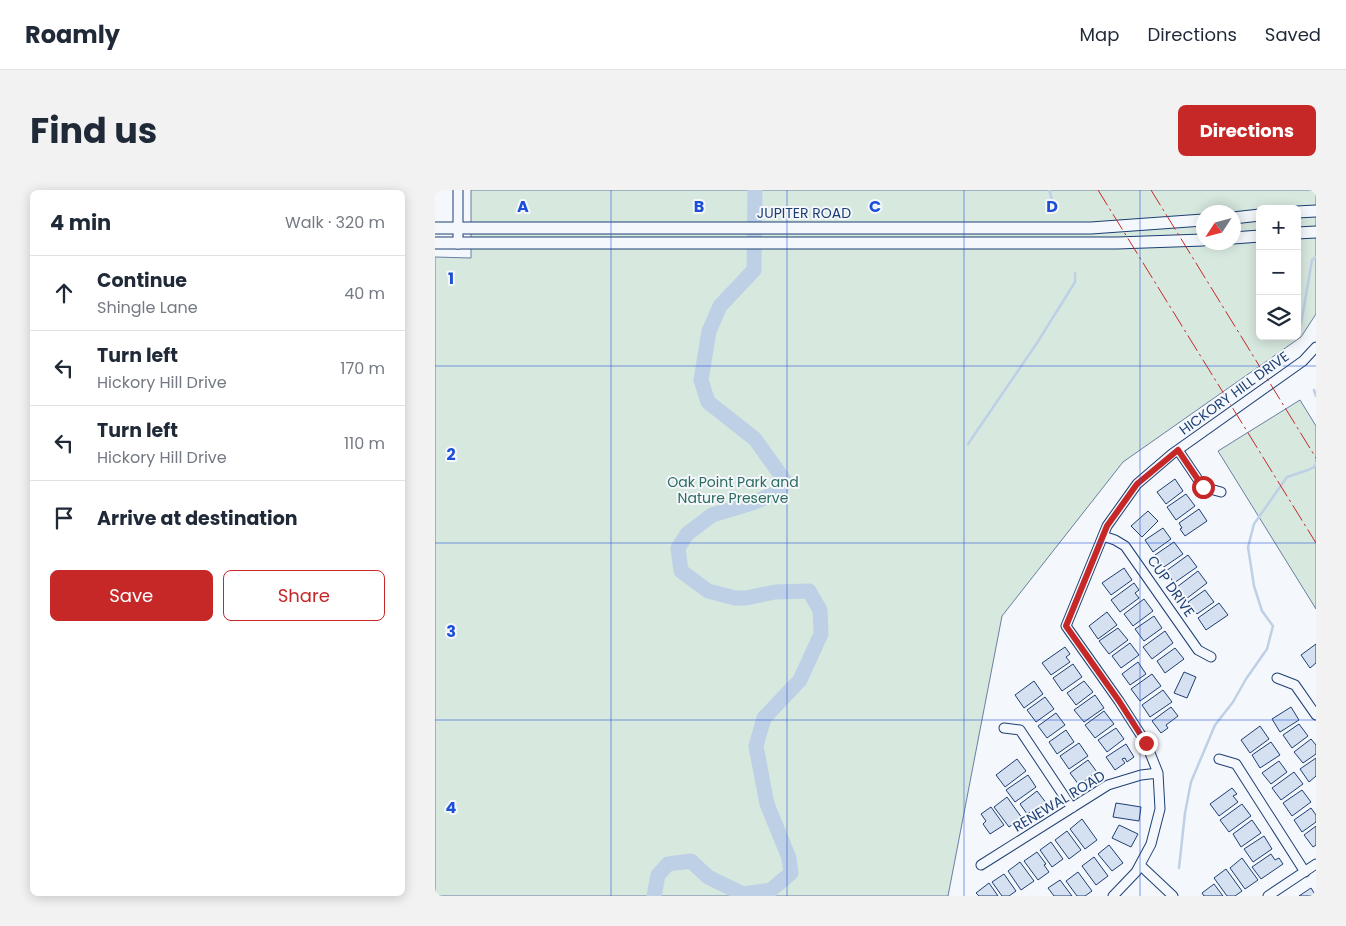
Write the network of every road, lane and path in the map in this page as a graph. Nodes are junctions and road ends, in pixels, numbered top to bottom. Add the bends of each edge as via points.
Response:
1 (458, 190) edge
2 (1316, 211) edge
3 (1301, 212) edge
4 (1256, 215) edge
5 (1241, 217) edge
6 (1196, 220) edge
7 (435, 228) edge
8 (457, 228) junction
9 (1316, 232) edge
10 (1301, 234) edge
11 (1256, 236) edge
12 (1241, 237) edge
13 (1196, 240) edge
14 (435, 243) edge
15 (458, 244) junction
16 (1316, 347) edge
17 (1178, 450) junction
18 (1221, 492) dead end
19 (1103, 536) junction
20 (1211, 657) dead end
21 (1277, 678) dead end
22 (1316, 715) edge
23 (1004, 728) dead end
24 (1219, 759) dead end
25 (1158, 773) junction
26 (1071, 808) junction
27 (1316, 864) edge
28 (981, 865) dead end
29 (1140, 865) junction
30 (1305, 872) junction
31 (1113, 896) edge
32 (1173, 896) edge
33 (1268, 896) edge

1 - 8 street
2 - 3 main road
4 - 5 main road
6 - 8 main road, JUPITER ROAD via 1091,228
7 - 8 main road, JUPITER ROAD
8 - 15 street
9 - 10 main road
11 - 12 main road
13 - 15 main road
14 - 15 main road
16 - 17 street, HICKORY HILL DRIVE via 1303,361
17 - 18 street via 1203,487
17 - 19 street, HICKORY HILL DRIVE via 1137,484
19 - 20 street, CUP DRIVE via 1125,546 1198,650
19 - 25 street, HICKORY HILL DRIVE via 1066,626 1146,743
21 - 22 street via 1295,685
23 - 26 street via 1020,730
24 - 30 street via 1236,764
25 - 26 street, RENEWAL ROAD via 1108,785
25 - 29 street, HICKORY HILL DRIVE via 1160,808 1151,844
26 - 28 street, RENEWAL ROAD
27 - 30 street
29 - 31 street, HICKORY HILL DRIVE
29 - 32 street
30 - 33 street

